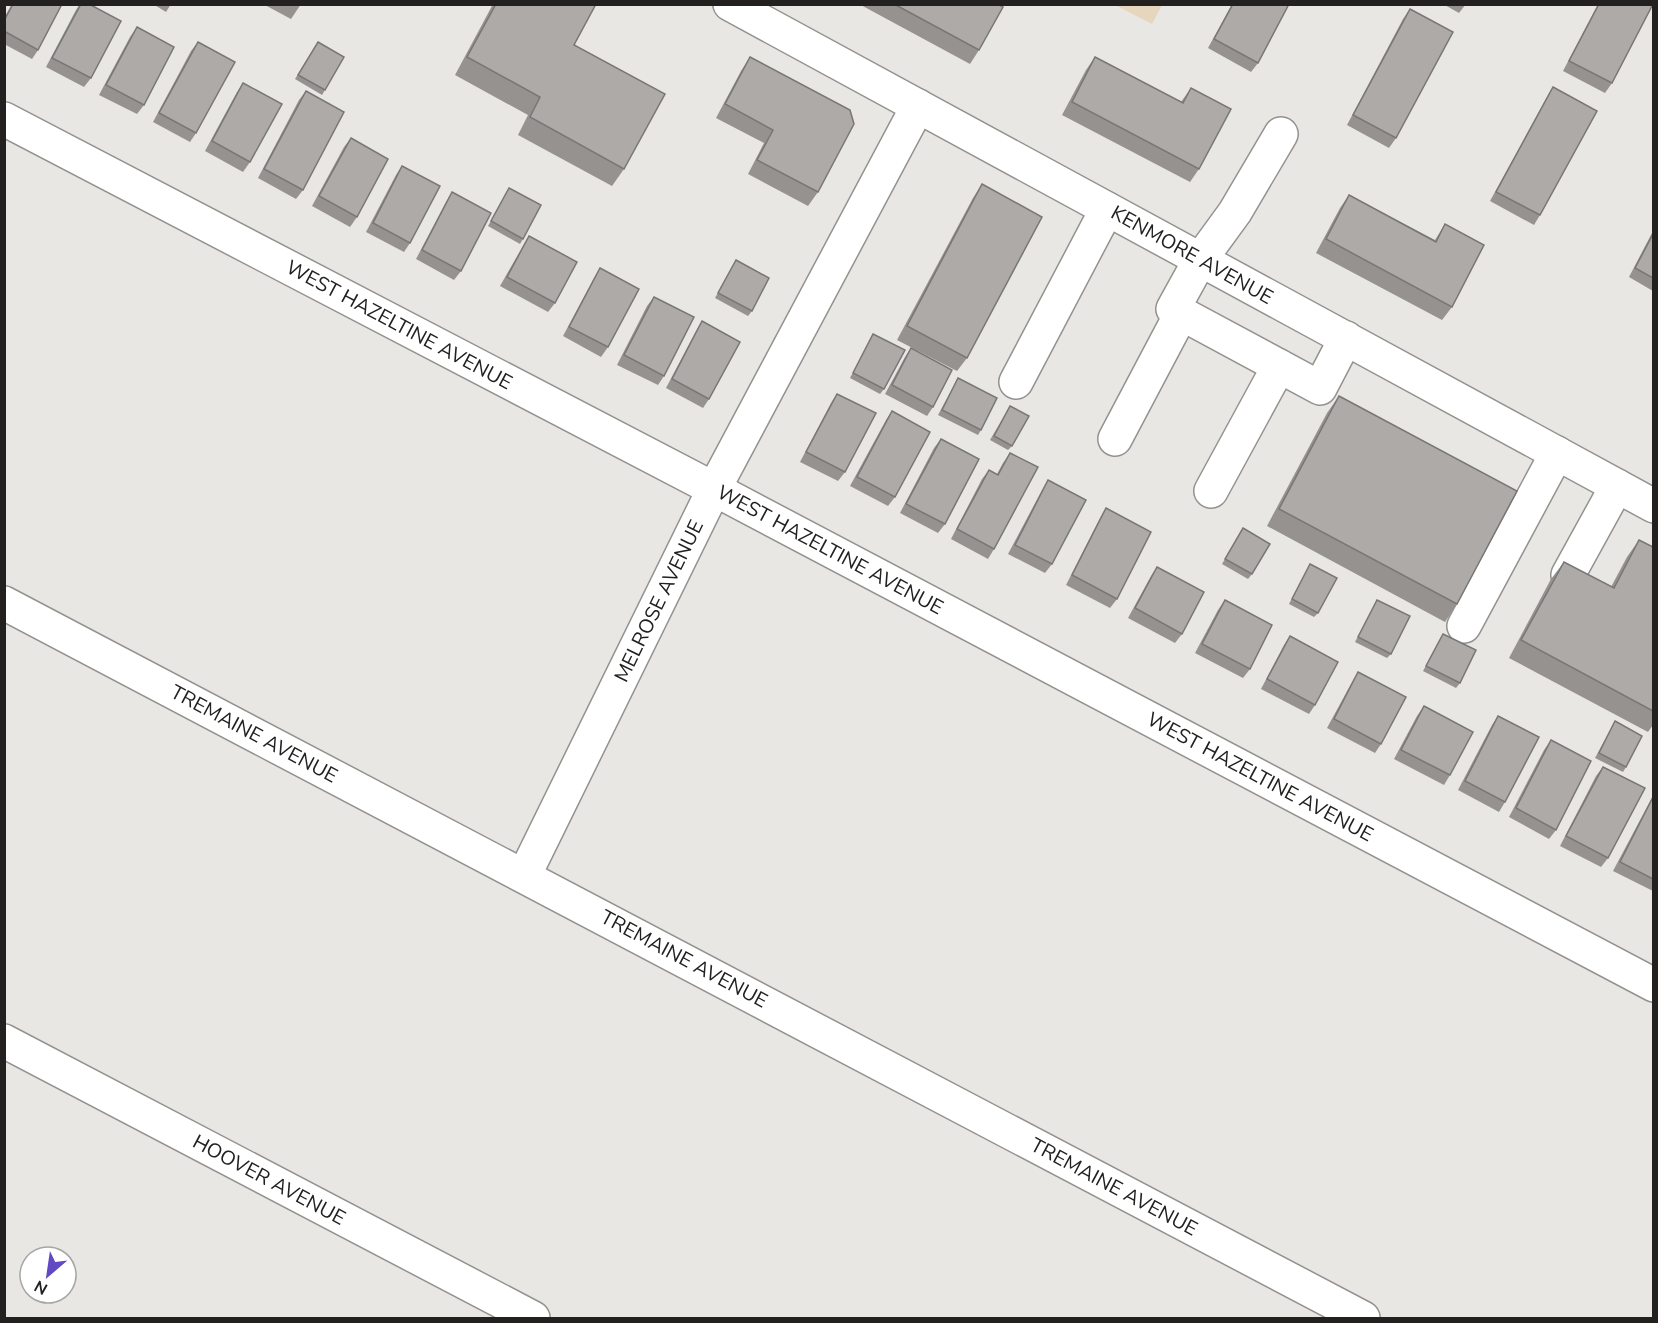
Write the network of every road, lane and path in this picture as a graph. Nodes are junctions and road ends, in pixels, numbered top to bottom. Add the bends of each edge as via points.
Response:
1 (750, 9) edge
2 (918, 106) junction
3 (4, 119) edge
4 (1281, 134) dead end
5 (1107, 209) junction
6 (1200, 260) junction
7 (1181, 314) junction
8 (1346, 338) junction
9 (1279, 366) junction
10 (1016, 382) dead end
11 (1115, 439) dead end
12 (1557, 453) junction
13 (1617, 486) junction
14 (714, 489) junction
15 (1211, 491) dead end
16 (1653, 506) edge
17 (1568, 575) edge
18 (4, 603) edge
19 (1464, 626) edge
20 (524, 876) junction
21 (1653, 985) edge
22 (4, 1041) edge
23 (533, 1318) edge
24 (1363, 1318) edge

1 - 2 street, KENMORE AVENUE
2 - 5 street, KENMORE AVENUE
2 - 14 street, MELROSE AVENUE
3 - 14 street, WEST HAZELTINE AVENUE
4 - 6 street via 1235,212
5 - 6 street, KENMORE AVENUE
5 - 10 street
6 - 7 street via 1173,309
6 - 8 street, KENMORE AVENUE
7 - 9 street
7 - 11 street
8 - 9 street via 1320,388
8 - 12 street, KENMORE AVENUE
9 - 15 street
12 - 13 street, KENMORE AVENUE
12 - 19 street
13 - 16 street, KENMORE AVENUE
13 - 17 street
14 - 20 street, MELROSE AVENUE
14 - 21 street, WEST HAZELTINE AVENUE
18 - 20 street, TREMAINE AVENUE
20 - 24 street, TREMAINE AVENUE
22 - 23 street, HOOVER AVENUE

